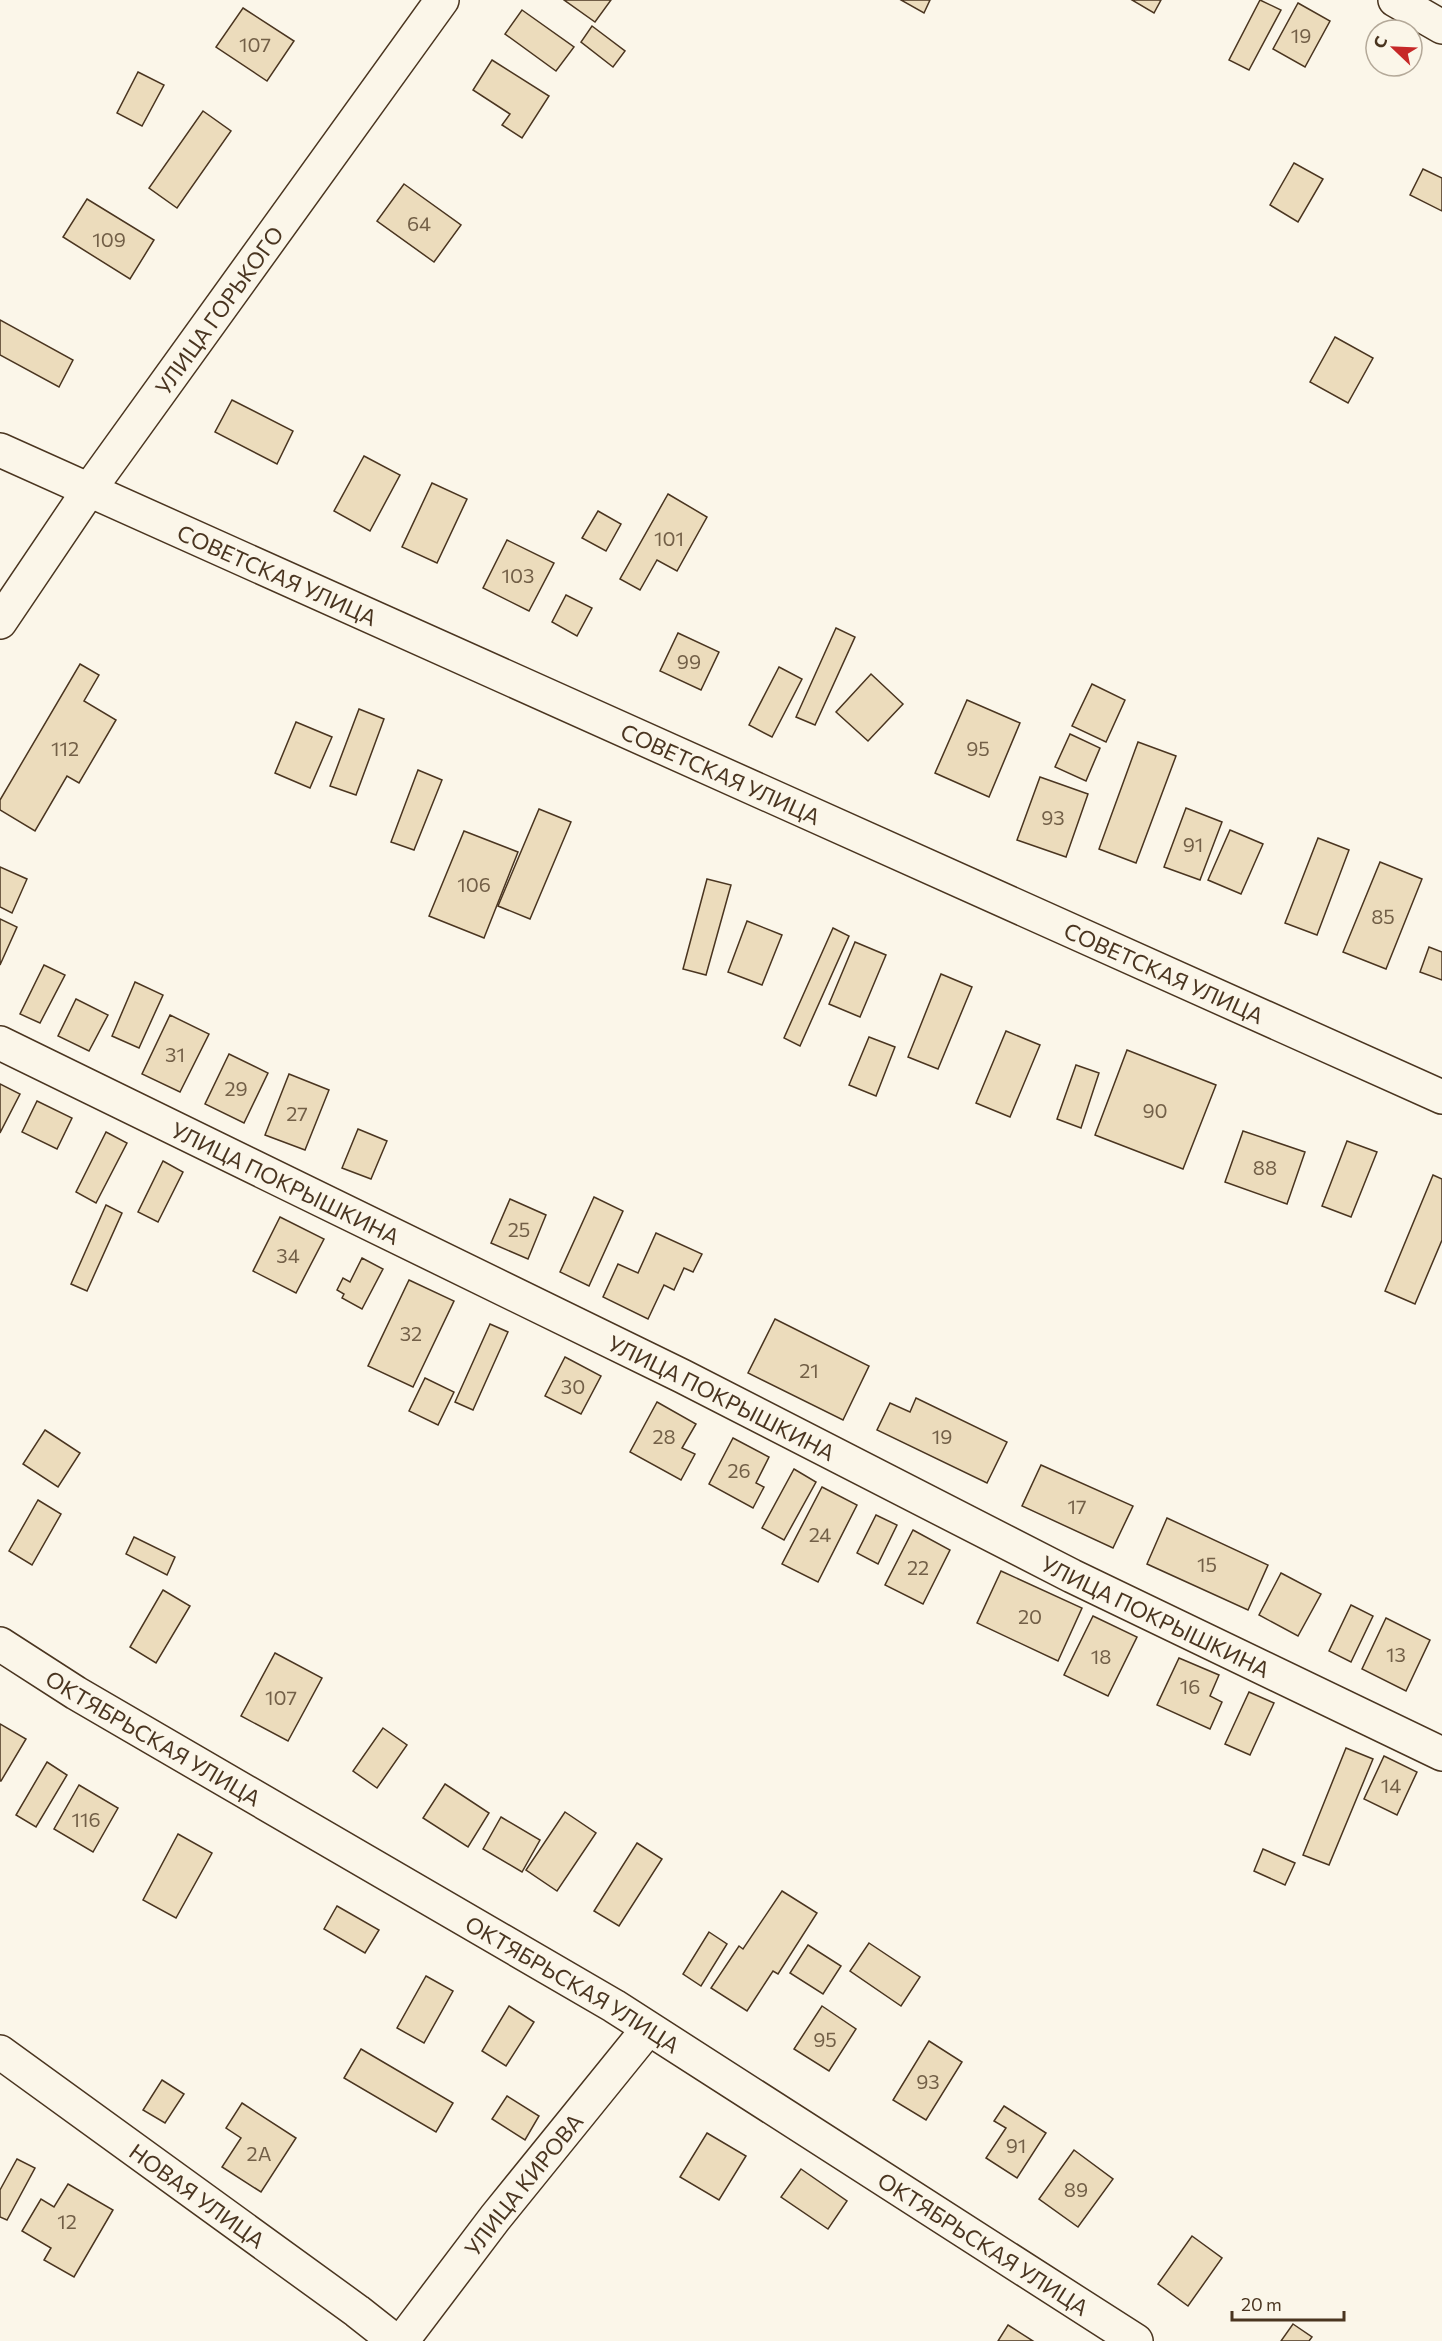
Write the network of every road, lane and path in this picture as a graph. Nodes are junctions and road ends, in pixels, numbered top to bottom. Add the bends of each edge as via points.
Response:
1 (442, 0) edge
2 (1395, 0) edge
3 (1442, 27) edge
4 (0, 450) edge
5 (89, 490) junction
6 (0, 622) edge
7 (0, 1043) edge
8 (1442, 1097) edge
9 (0, 1644) edge
10 (1442, 1754) edge
11 (648, 2029) junction
12 (0, 2052) edge
13 (395, 2341) edge
14 (402, 2341) edge
15 (1136, 2341) edge

1 - 5 street, УЛИЦА ГОРЬКОГО
2 - 3 street
4 - 5 street, СОВЕТСКАЯ УЛИЦА
5 - 6 street, УЛИЦА ГОРЬКОГО
5 - 8 street, СОВЕТСКАЯ УЛИЦА
7 - 10 street, УЛИЦА ПОКРЫШКИНА via 682,1376 1083,1581
9 - 11 street, ОКТЯБРЬСКАЯ УЛИЦА via 76,1693
11 - 14 street, УЛИЦА КИРОВА via 495,2218
11 - 15 street, ОКТЯБРЬСКАЯ УЛИЦА
12 - 13 street, НОВАЯ УЛИЦА

